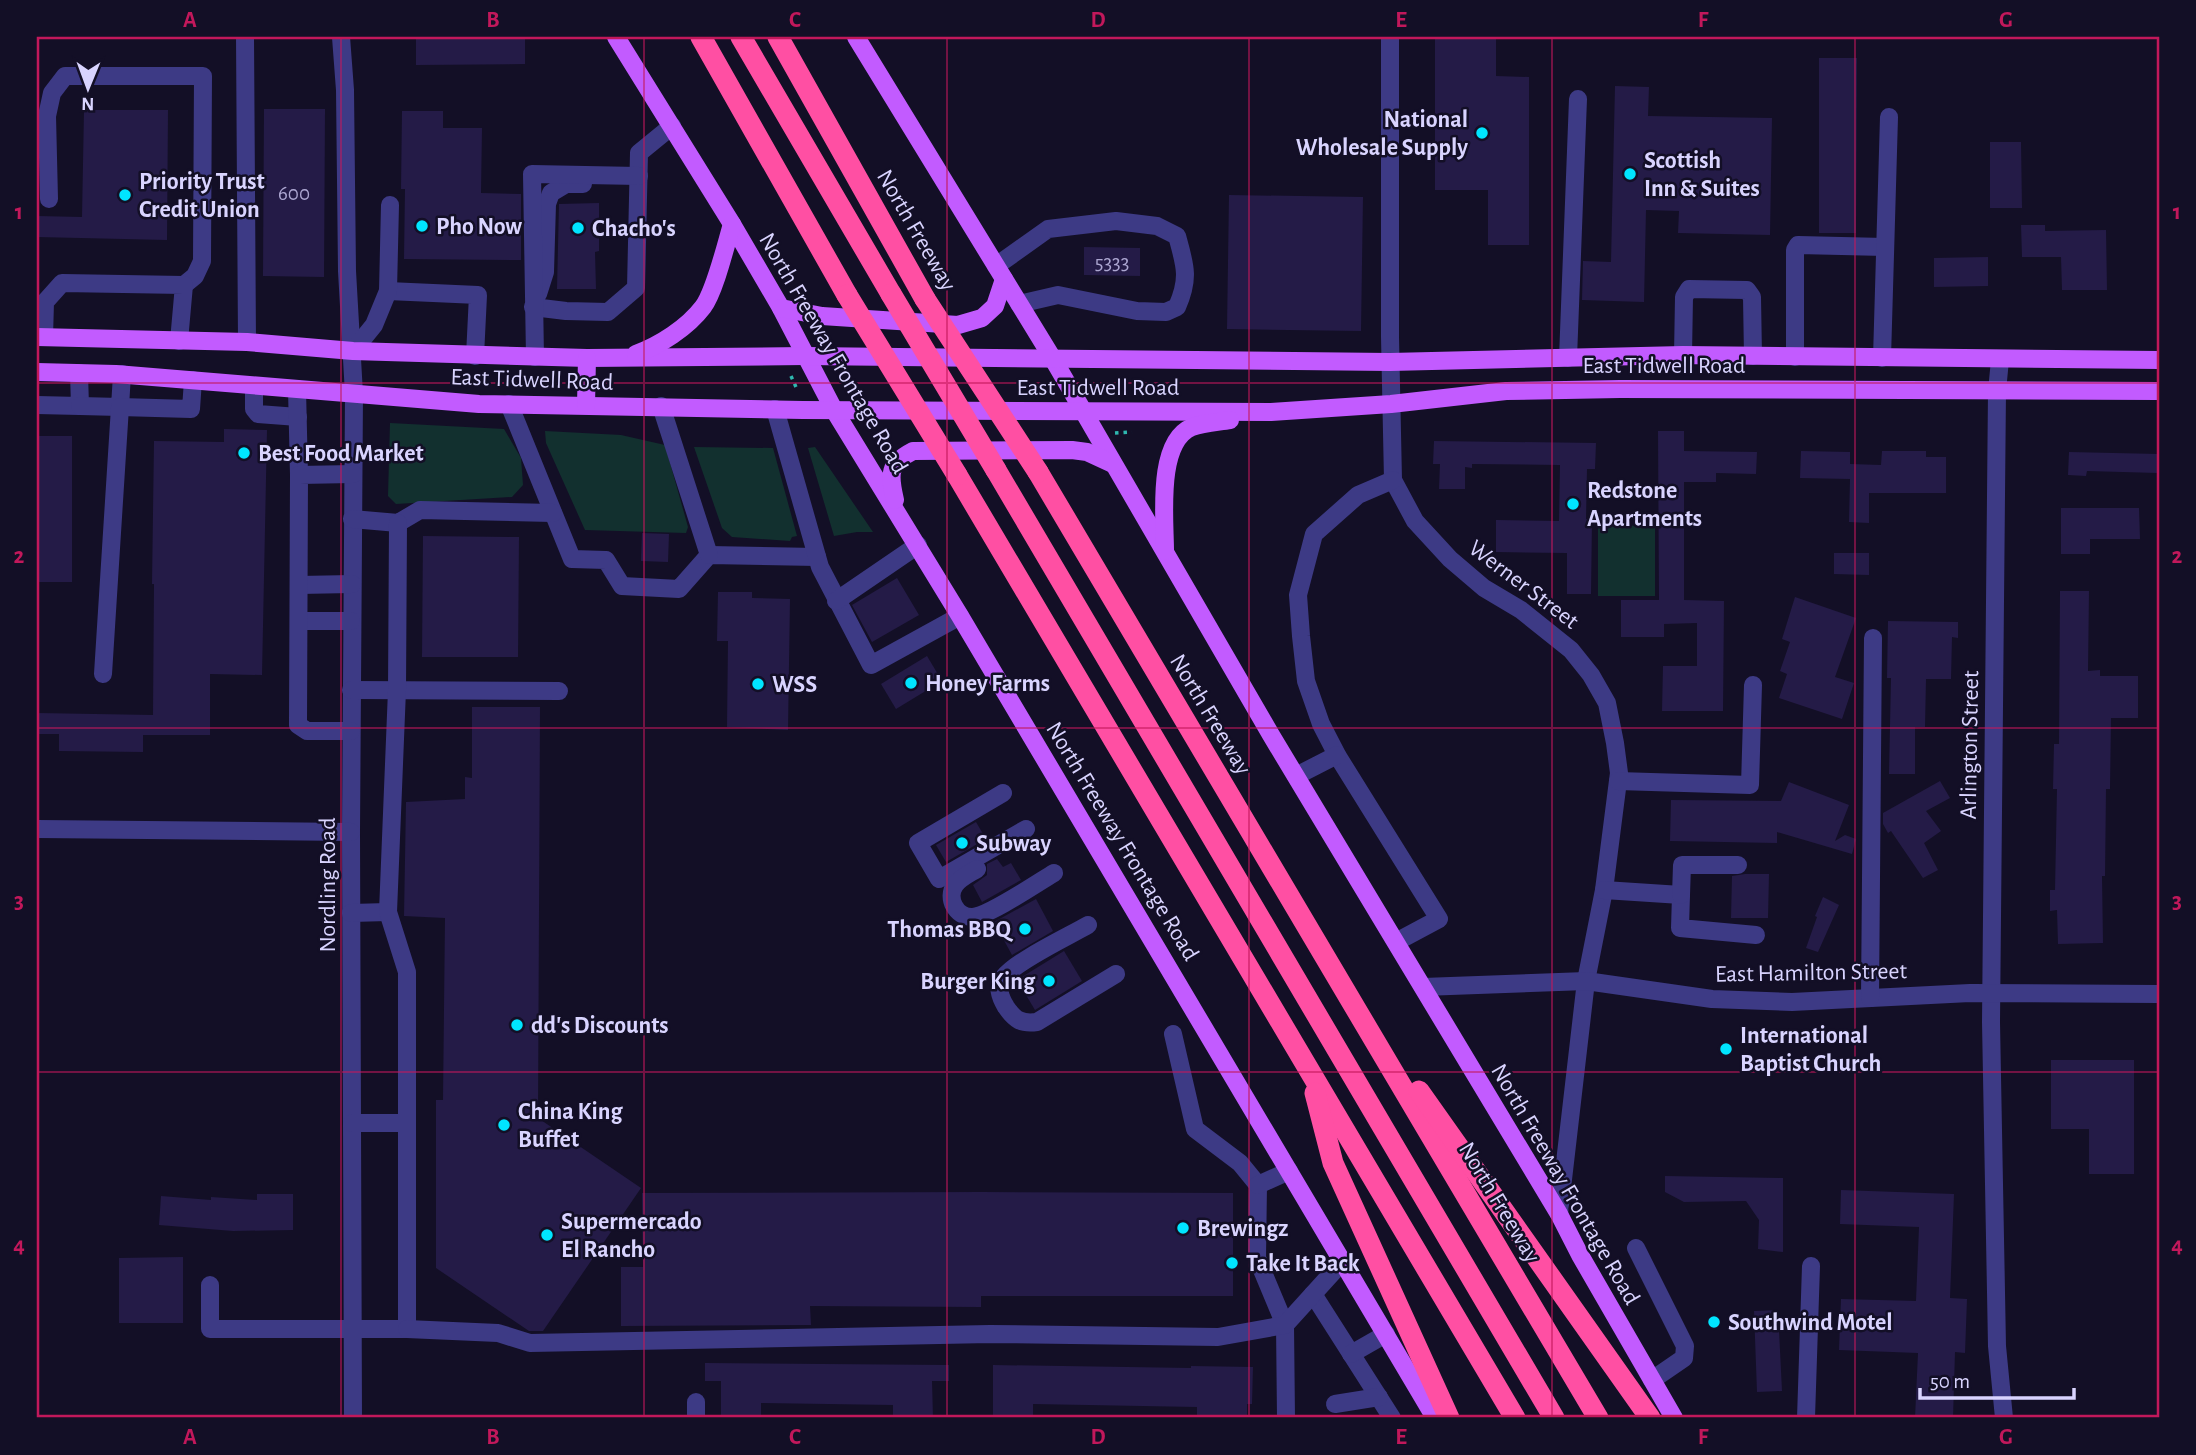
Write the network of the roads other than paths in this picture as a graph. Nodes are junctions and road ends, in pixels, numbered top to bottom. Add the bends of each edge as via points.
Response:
1 (245, 37) edge
2 (341, 37) edge
3 (616, 37) edge
4 (701, 37) edge
5 (741, 37) edge
6 (778, 37) edge
7 (856, 37) edge
8 (1390, 37) edge
9 (1577, 99) dead end
10 (1889, 117) dead end
11 (672, 126) junction
12 (639, 181) junction
13 (49, 199) dead end
14 (390, 205) dead end
15 (732, 223) junction
16 (1885, 247) junction
17 (1000, 272) junction
18 (184, 285) junction
19 (388, 291) junction
20 (1019, 304) junction
21 (533, 307) junction
22 (781, 308) junction
23 (40, 337) edge
24 (179, 341) junction
25 (247, 342) junction
26 (352, 351) junction
27 (1684, 355) junction
28 (475, 356) junction
29 (805, 356) junction
30 (1620, 356) junction
31 (1753, 356) junction
32 (535, 357) junction
33 (1795, 357) junction
34 (587, 358) junction
35 (628, 358) junction
36 (1568, 358) junction
37 (1882, 358) junction
38 (1053, 359) junction
39 (2159, 359) edge
40 (2000, 360) junction
41 (1390, 362) junction
42 (37, 372) edge
43 (79, 373) junction
44 (122, 374) junction
45 (193, 380) junction
46 (254, 386) junction
47 (297, 389) junction
48 (1620, 389) junction
49 (1997, 391) junction
50 (2159, 391) edge
51 (354, 394) junction
52 (509, 404) junction
53 (1391, 404) junction
54 (37, 405) edge
55 (586, 405) junction
56 (80, 406) junction
57 (661, 406) junction
58 (120, 407) junction
59 (775, 409) junction
60 (834, 410) junction
61 (1083, 412) junction
62 (1271, 412) junction
63 (298, 417) junction
64 (1113, 464) junction
65 (353, 474) junction
66 (299, 475) junction
67 (1393, 480) junction
68 (553, 513) junction
69 (899, 514) junction
70 (352, 519) junction
71 (398, 523) junction
72 (918, 545) junction
73 (1165, 551) junction
74 (709, 555) junction
75 (817, 557) junction
76 (352, 584) junction
77 (299, 585) junction
78 (836, 601) junction
79 (960, 616) junction
80 (299, 621) junction
81 (351, 621) junction
82 (1873, 638) dead end
83 (103, 674) dead end
84 (1753, 685) dead end
85 (351, 690) junction
86 (397, 690) junction
87 (558, 691) dead end
88 (351, 731) junction
89 (1337, 755) junction
90 (1296, 776) junction
91 (1618, 781) junction
92 (1003, 793) dead end
93 (37, 829) edge
94 (351, 832) junction
95 (1738, 865) dead end
96 (1054, 873) dead end
97 (1604, 890) junction
98 (1681, 895) junction
99 (388, 912) junction
100 (351, 913) junction
101 (1088, 925) dead end
102 (1756, 935) dead end
103 (1396, 942) junction
104 (1328, 963) junction
105 (1116, 974) dead end
106 (1586, 981) junction
107 (1423, 987) junction
108 (1991, 993) junction
109 (2159, 994) edge
110 (1870, 998) junction
111 (1173, 1034) dead end
112 (1308, 1067) junction
113 (352, 1123) junction
114 (407, 1123) junction
115 (1289, 1171) junction
116 (1258, 1185) junction
117 (1559, 1214) junction
118 (1636, 1248) dead end
119 (1343, 1261) junction
120 (1811, 1266) dead end
121 (210, 1285) dead end
122 (1313, 1294) junction
123 (1285, 1325) junction
124 (352, 1329) junction
125 (407, 1329) junction
126 (1386, 1334) junction
127 (1352, 1354) junction
128 (1652, 1380) junction
129 (1379, 1397) junction
130 (1335, 1405) dead end
131 (353, 1418) edge
132 (1286, 1418) edge
133 (1392, 1418) edge
134 (1436, 1418) edge
135 (1449, 1418) edge
136 (1515, 1418) edge
137 (1554, 1418) edge
138 (1598, 1418) edge
139 (1650, 1418) edge
140 (1674, 1418) edge
141 (1806, 1418) edge
142 (2004, 1418) edge

1 - 25 street
2 - 26 street, Nordling Road
3 - 11 main road, North Freeway Frontage Road
4 - 112 highway, bridge via 847,295
5 - 137 highway, bridge
6 - 104 highway, North Freeway, bridge via 925,299 1038,472
7 - 17 main road, North Freeway Frontage Road
8 - 41 street, Werner Street
9 - 36 street
10 - 16 street
11 - 12 street via 639,153
11 - 15 main road, North Freeway Frontage Road
12 - 21 street via 566,184 551,193 545,272
12 - 21 street via 636,288 608,312
12 - 21 street via 532,174
13 - 18 street via 47,116 52,93 65,76 203,76 202,261
14 - 19 street
15 - 22 main road, North Freeway Frontage Road
15 - 35 main road via 705,305 657,346
16 - 33 street via 1798,245
16 - 37 street
17 - 20 main road, North Freeway Frontage Road
17 - 20 street via 1048,229 1116,221 1157,226 1178,236 1185,289 1177,307 1166,312 1058,295
17 - 22 main road via 995,306 982,318 958,325 822,316
18 - 23 street via 62,283 45,302
18 - 24 street
19 - 26 street via 374,325
19 - 28 street via 478,295
20 - 38 main road, North Freeway Frontage Road
21 - 32 street
22 - 29 main road, North Freeway Frontage Road
23 - 24 main road, East Tidwell Road
24 - 25 main road, East Tidwell Road
25 - 26 main road, East Tidwell Road
26 - 28 main road, East Tidwell Road
26 - 51 street, Nordling Road
27 - 30 main road, East Tidwell Road
27 - 31 main road, East Tidwell Road
27 - 31 street via 1684,297 1689,289 1746,290 1752,297
28 - 32 main road, East Tidwell Road
29 - 35 main road, East Tidwell Road
29 - 38 main road, East Tidwell Road
29 - 60 main road, North Freeway Frontage Road
30 - 36 main road, East Tidwell Road
30 - 48 main road
31 - 33 main road, East Tidwell Road
32 - 34 main road, East Tidwell Road
33 - 37 main road, East Tidwell Road
34 - 35 main road, East Tidwell Road
34 - 55 main road
36 - 41 main road, East Tidwell Road
37 - 40 main road, East Tidwell Road
38 - 41 main road, East Tidwell Road
38 - 61 main road, North Freeway Frontage Road
39 - 40 main road, East Tidwell Road
40 - 49 street, Arlington Street
41 - 53 street, Werner Street
42 - 43 main road, East Tidwell Road
43 - 44 main road, East Tidwell Road
43 - 56 street
44 - 45 main road, East Tidwell Road
44 - 58 street
45 - 46 main road, East Tidwell Road
45 - 58 street via 191,410
46 - 47 main road, East Tidwell Road
46 - 63 street via 258,414
47 - 51 main road, East Tidwell Road
47 - 63 street
48 - 49 main road, East Tidwell Road
48 - 53 main road, East Tidwell Road via 1506,391
49 - 50 main road, East Tidwell Road
49 - 108 street, Arlington Street
51 - 52 main road, East Tidwell Road
51 - 65 street, Nordling Road
52 - 55 main road, East Tidwell Road
52 - 68 street
53 - 62 main road, East Tidwell Road
53 - 67 street, Werner Street
54 - 56 street
55 - 57 main road, East Tidwell Road
56 - 58 street
57 - 59 main road, East Tidwell Road
57 - 74 street
58 - 83 street
59 - 60 main road, East Tidwell Road
59 - 75 street
60 - 61 main road, East Tidwell Road
60 - 69 main road, North Freeway Frontage Road
61 - 62 main road, East Tidwell Road
61 - 64 main road, North Freeway Frontage Road
62 - 73 main road via 1191,428 1178,439 1165,475
63 - 66 street
64 - 69 main road via 1072,450 913,451 892,469 890,480
64 - 73 main road, North Freeway Frontage Road
65 - 66 street
65 - 70 street, Nordling Road
66 - 77 street
67 - 89 street via 1358,495 1314,534 1298,595 1306,681
67 - 91 street, Werner Street via 1415,521 1450,559 1546,629 1591,675 1606,703
68 - 71 street via 420,510
68 - 74 street via 572,559 606,560 622,586 679,589
69 - 72 main road, North Freeway Frontage Road
70 - 71 street
70 - 76 street, Nordling Road
71 - 86 street
72 - 78 street
72 - 79 main road, North Freeway Frontage Road
73 - 90 main road, North Freeway Frontage Road
74 - 75 street
75 - 78 street
76 - 77 street
76 - 81 street, Nordling Road
77 - 80 street
78 - 79 street via 872,665
79 - 115 main road, North Freeway Frontage Road
80 - 81 street
80 - 88 street via 298,725 307,731
81 - 85 street, Nordling Road
82 - 110 street
84 - 91 street via 1750,785
85 - 86 street
85 - 88 street, Nordling Road
86 - 87 street
86 - 99 street
88 - 94 street, Nordling Road
89 - 90 street
89 - 103 street via 1439,919
90 - 103 main road, North Freeway Frontage Road
91 - 97 street, Werner Street
92 - 96 street via 918,844 939,879 1028,832 953,887 952,902 958,912 972,917 986,913
93 - 94 street
94 - 100 street, Nordling Road
95 - 98 street via 1682,865
97 - 98 street
97 - 106 street, Werner Street
98 - 102 street via 1680,928
99 - 100 street
99 - 114 street via 407,972
100 - 113 street, Nordling Road
101 - 105 street via 1003,977 1001,999 1013,1018 1024,1024 1037,1022
103 - 107 main road, North Freeway Frontage Road
104 - 138 highway, North Freeway
104 - 139 highway
106 - 107 street, East Hamilton Street
106 - 110 street, East Hamilton Street via 1712,999 1793,1002
106 - 117 street, Werner Street
107 - 117 main road, North Freeway Frontage Road
108 - 109 street, East Hamilton Street
108 - 110 street, East Hamilton Street
108 - 142 street, Arlington Street via 1997,1346
111 - 116 street via 1195,1129 1240,1163
112 - 135 highway via 1333,1163
112 - 136 highway
113 - 114 street
113 - 124 street, Nordling Road
114 - 125 street
115 - 116 street
115 - 119 main road, North Freeway Frontage Road
116 - 123 street via 1257,1258
117 - 128 main road, North Freeway Frontage Road
118 - 128 street via 1685,1346 1684,1358
119 - 122 street
119 - 126 main road, North Freeway Frontage Road
120 - 141 street
121 - 124 street via 210,1329
122 - 123 street
122 - 127 street
123 - 125 street via 1218,1337 990,1334 530,1343 498,1333
123 - 132 street
124 - 125 street
124 - 131 street, Nordling Road
126 - 127 street
126 - 134 main road, North Freeway Frontage Road
127 - 129 street
128 - 140 main road, North Freeway Frontage Road
129 - 130 street
129 - 133 street

